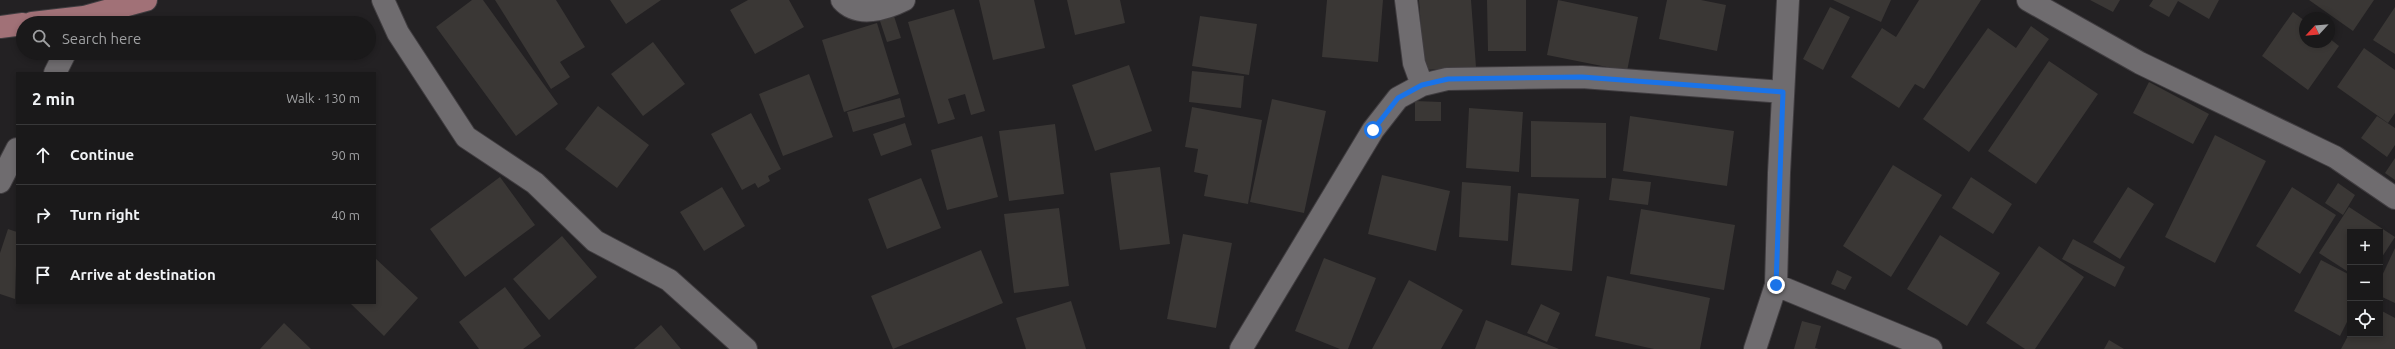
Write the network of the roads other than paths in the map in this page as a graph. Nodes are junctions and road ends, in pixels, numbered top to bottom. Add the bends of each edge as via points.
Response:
1 (146, 0) edge
2 (383, 0) edge
3 (842, 0) edge
4 (904, 0) edge
5 (1406, 0) edge
6 (1788, 0) edge
7 (2028, 0) edge
8 (95, 16) edge
9 (16, 25) edge
10 (0, 27) edge
11 (62, 60) edge
12 (56, 72) edge
13 (1422, 85) junction
14 (1783, 92) junction
15 (16, 151) edge
16 (0, 182) edge
17 (2395, 198) edge
18 (1776, 285) junction
19 (746, 349) edge
20 (1241, 349) edge
21 (1755, 349) edge
22 (1931, 349) edge

1 - 8 main road
2 - 19 street via 398,33 466,137 535,183 595,241 669,280
3 - 4 street via 864,11 892,6
5 - 13 street via 1414,63
6 - 14 street
7 - 17 street via 2140,63 2335,157
9 - 10 main road
11 - 12 street
13 - 14 street via 1448,79 1582,77
13 - 20 street via 1398,98 1373,130
14 - 18 street
15 - 16 street
18 - 21 street
18 - 22 street

